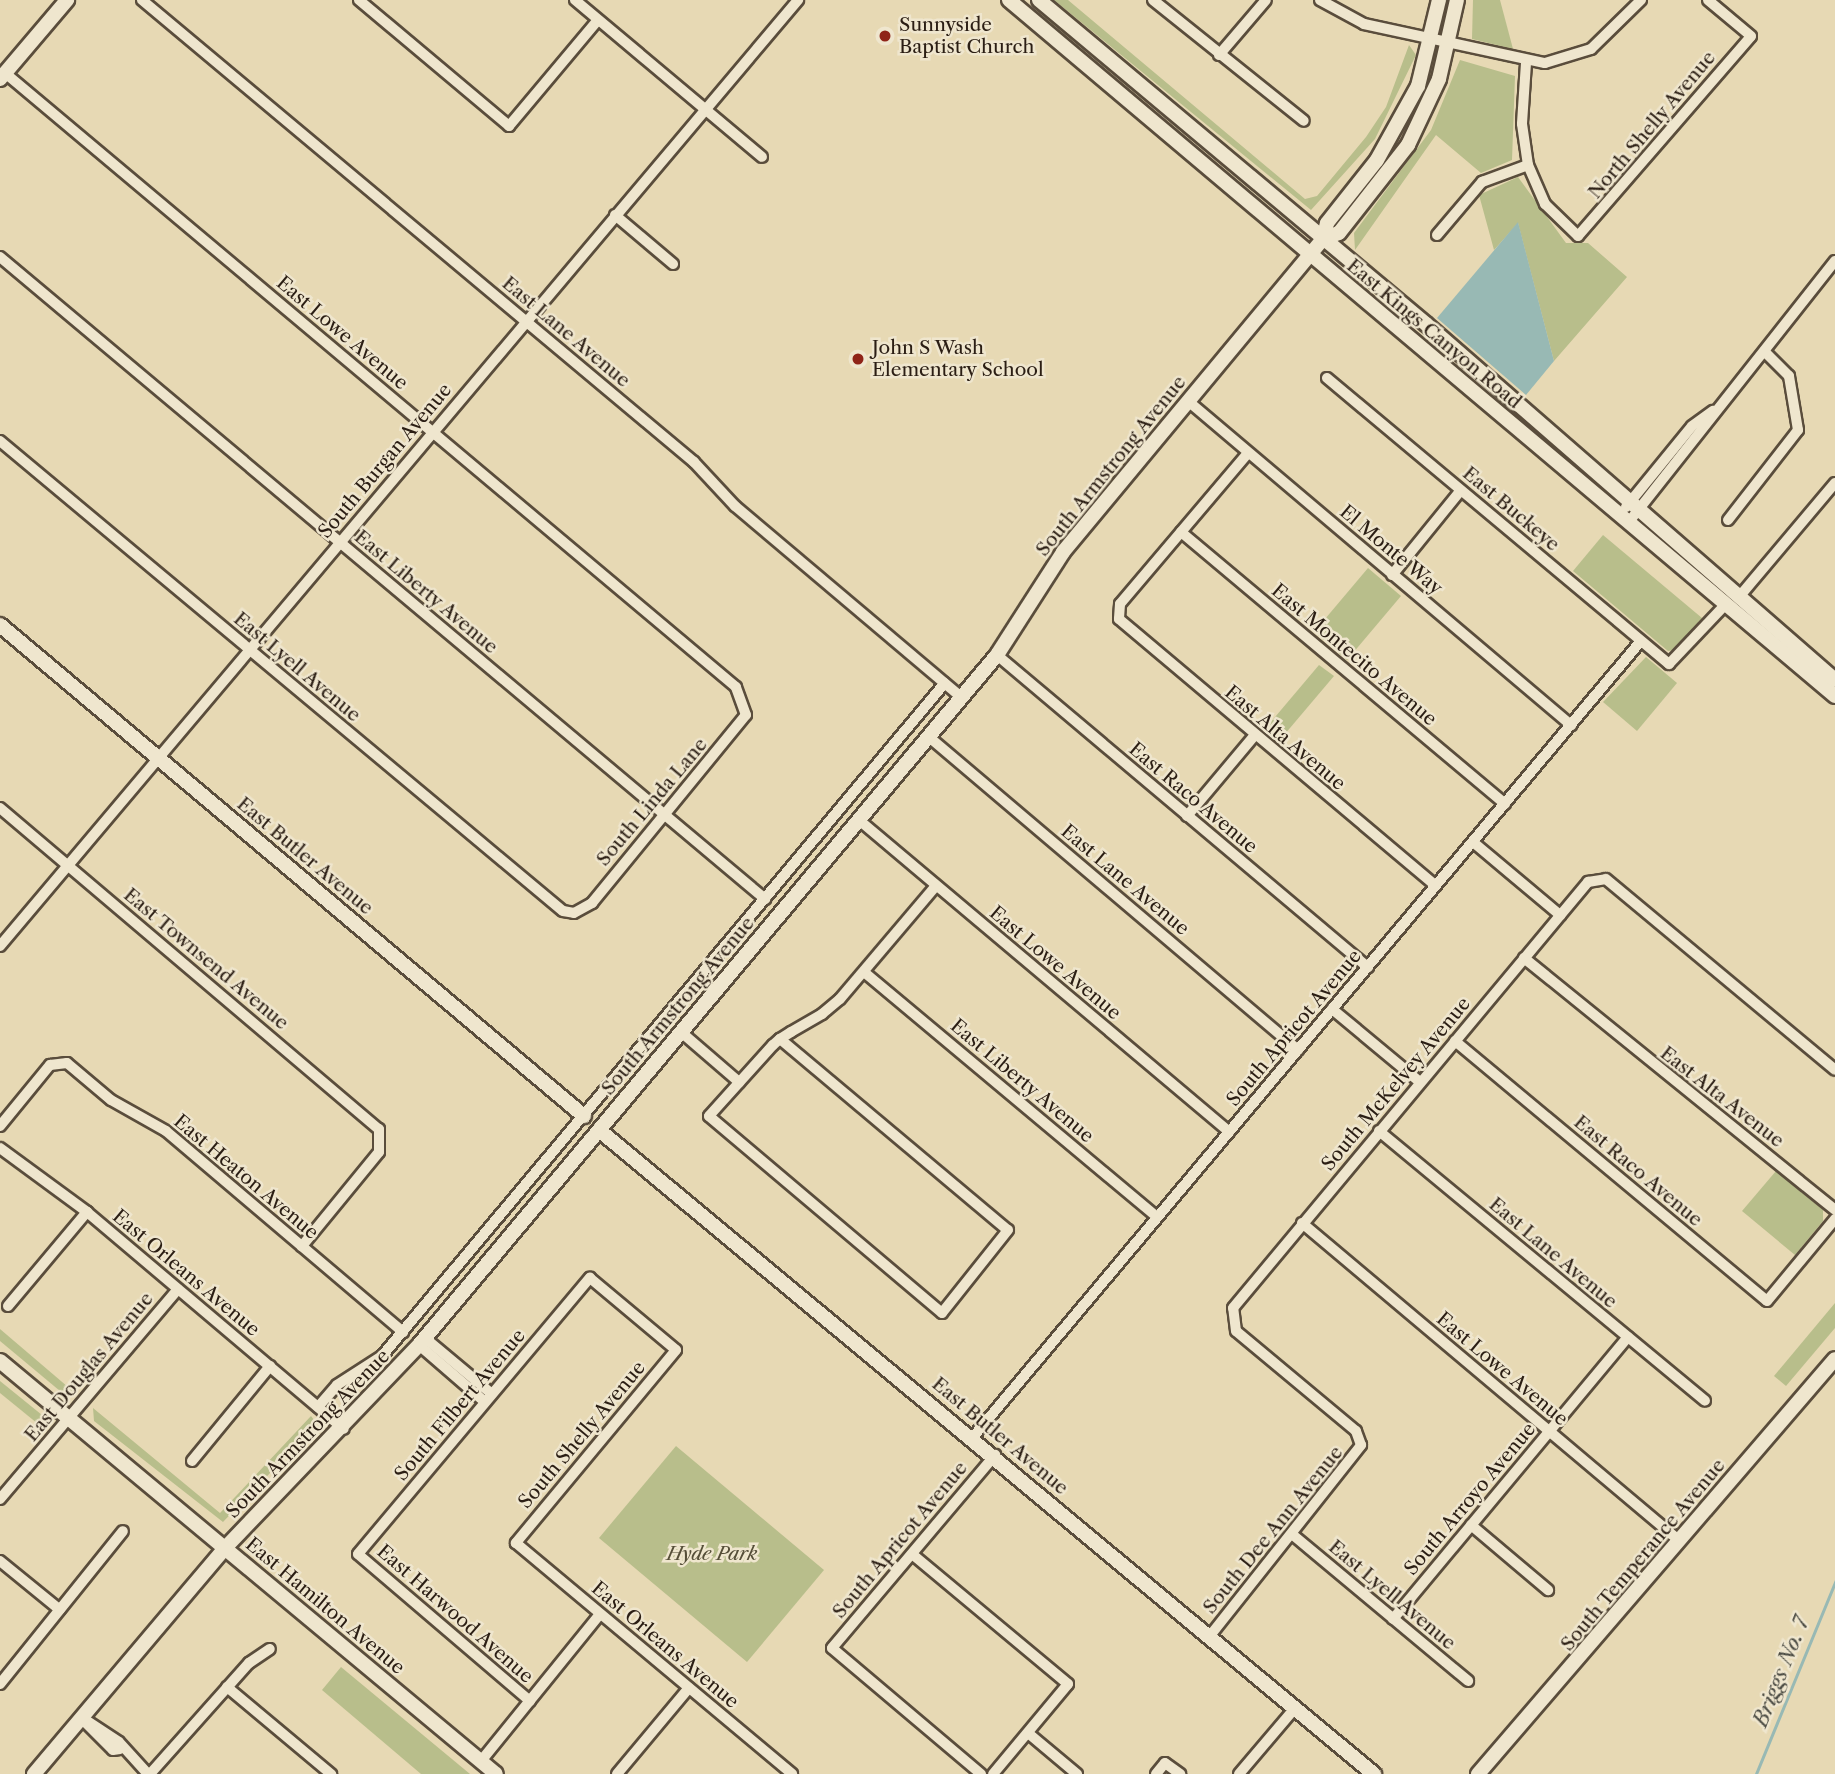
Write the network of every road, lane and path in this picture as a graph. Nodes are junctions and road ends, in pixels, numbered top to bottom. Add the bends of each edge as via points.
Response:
1 (142, 0) edge
2 (359, 0) edge
3 (575, 0) edge
4 (798, 0) edge
5 (1009, 0) edge
6 (1039, 0) edge
7 (1153, 0) edge
8 (1266, 0) edge
9 (1320, 0) edge
10 (1439, 0) edge
11 (1457, 0) edge
12 (1641, 0) edge
13 (1708, 0) edge
14 (62, 2) edge
15 (598, 20) junction
16 (1432, 41) junction
17 (1449, 44) junction
18 (1219, 55) junction
19 (1526, 63) junction
20 (3, 76) edge
21 (705, 110) junction
22 (1304, 121) dead end
23 (762, 157) dead end
24 (1528, 165) junction
25 (615, 215) junction
26 (1437, 235) dead end
27 (1323, 239) junction
28 (1311, 254) junction
29 (0, 257) edge
30 (1835, 261) edge
31 (673, 264) dead end
32 (524, 321) junction
33 (1764, 351) junction
34 (1327, 378) dead end
35 (1188, 401) junction
36 (432, 432) junction
37 (0, 441) edge
38 (1248, 453) junction
39 (1835, 483) edge
40 (1461, 491) junction
41 (1634, 506) junction
42 (1624, 519) junction
43 (1728, 520) dead end
44 (1181, 532) junction
45 (340, 542) junction
46 (1392, 575) junction
47 (1732, 601) junction
48 (0, 625) edge
49 (1641, 641) junction
50 (249, 650) junction
51 (997, 655) junction
52 (1835, 680) edge
53 (945, 683) junction
54 (1835, 696) edge
55 (962, 698) junction
56 (747, 706) joint
57 (1571, 725) junction
58 (1255, 736) junction
59 (929, 737) junction
60 (159, 758) junction
61 (1505, 804) junction
62 (0, 808) edge
63 (664, 815) junction
64 (1187, 816) junction
65 (859, 820) junction
66 (1473, 842) junction
67 (68, 866) junction
68 (936, 886) junction
69 (1436, 886) junction
70 (765, 899) junction
71 (574, 913) joint
72 (1560, 915) junction
73 (0, 946) edge
74 (1524, 958) junction
75 (1368, 967) junction
76 (864, 972) junction
77 (1332, 1009) junction
78 (681, 1032) junction
79 (780, 1039) junction
80 (1455, 1041) junction
81 (1298, 1050) junction
82 (1835, 1070) edge
83 (739, 1082) junction
84 (1420, 1082) junction
85 (584, 1116) junction
86 (0, 1126) edge
87 (600, 1130) junction
88 (1379, 1131) junction
89 (1229, 1132) junction
90 (0, 1149) edge
91 (1835, 1210) edge
92 (87, 1212) junction
93 (1157, 1217) junction
94 (1835, 1219) edge
95 (1302, 1223) junction
96 (302, 1246) junction
97 (590, 1278) joint
98 (178, 1289) junction
99 (8, 1306) dead end
100 (403, 1332) junction
101 (1628, 1337) junction
102 (422, 1341) junction
103 (1835, 1359) edge
104 (0, 1361) edge
105 (270, 1366) junction
106 (489, 1398) junction
107 (1705, 1401) dead end
108 (318, 1407) junction
109 (68, 1418) junction
110 (344, 1429) junction
111 (1549, 1431) junction
112 (973, 1437) junction
113 (1361, 1445) joint
114 (995, 1455) junction
115 (192, 1461) dead end
116 (0, 1499) edge
117 (1471, 1525) junction
118 (123, 1531) dead end
119 (1293, 1535) junction
120 (1680, 1541) junction
121 (516, 1543) joint
122 (225, 1548) junction
123 (358, 1554) joint
124 (912, 1554) junction
125 (0, 1561) edge
126 (1548, 1590) dead end
127 (60, 1610) junction
128 (600, 1614) junction
129 (1393, 1619) junction
130 (1209, 1637) junction
131 (270, 1649) dead end
132 (1468, 1681) dead end
133 (0, 1684) edge
134 (227, 1687) junction
135 (689, 1688) junction
136 (530, 1701) junction
137 (1296, 1707) junction
138 (81, 1717) junction
139 (1028, 1733) junction
140 (481, 1761) junction
141 (34, 1774) edge
142 (149, 1774) edge
143 (331, 1774) edge
144 (496, 1774) edge
145 (617, 1774) edge
146 (792, 1774) edge
147 (981, 1774) edge
148 (993, 1774) edge
149 (1077, 1774) edge
150 (1156, 1774) edge
151 (1180, 1774) edge
152 (1239, 1774) edge
153 (1374, 1774) edge
154 (1478, 1774) edge

1 - 32 street, East Lane Avenue
2 - 15 street via 509,126
3 - 15 street
4 - 21 street, South Burgan Avenue
5 - 28 street, East Kings Canyon Road
6 - 27 street, East Kings Canyon Road
7 - 18 street
8 - 18 street
9 - 16 street via 1364,24
10 - 16 street
11 - 17 street
12 - 19 street via 1591,49 1562,61
13 - 24 street, North Shelly Avenue via 1751,36 1578,236 1556,219
14 - 20 street
15 - 21 street
16 - 17 street
16 - 27 street via 1406,112 1326,223
17 - 19 street
17 - 27 street via 1402,155 1339,233
18 - 22 street
19 - 24 street via 1522,124
20 - 36 street, East Lowe Avenue
21 - 23 street
21 - 25 street, South Burgan Avenue
24 - 26 street via 1482,182
25 - 31 street
25 - 32 street, South Burgan Avenue
27 - 28 street, South Armstrong Avenue
27 - 41 street, East Kings Canyon Road
28 - 35 street, South Armstrong Avenue
28 - 42 street, East Kings Canyon Road
29 - 45 street, East Liberty Avenue
30 - 33 street
32 - 36 street, South Burgan Avenue
32 - 53 street, East Lane Avenue
33 - 41 street
33 - 43 street via 1789,376 1798,430
34 - 40 street, East Buckeye
35 - 38 street, El Monte Way
35 - 51 street, South Armstrong Avenue via 1063,552
36 - 45 street, South Burgan Avenue
36 - 56 street, East Lowe Avenue via 736,687
37 - 50 street, East Lyell Avenue
38 - 44 street
38 - 46 street, El Monte Way
39 - 47 street
40 - 46 street
40 - 49 street, East Buckeye
41 - 42 street
41 - 47 street, East Kings Canyon Road
42 - 47 street, East Kings Canyon Road
44 - 58 street, East Alta Avenue via 1117,613
44 - 61 street, East Montecito Avenue
45 - 50 street, South Burgan Avenue
45 - 63 street, East Liberty Avenue
46 - 57 street, El Monte Way
47 - 49 street, East Buckeye via 1674,665
47 - 52 street via 1803,651
47 - 54 street, East Kings Canyon Road
48 - 60 street, East Butler Avenue
49 - 57 street, South Apricot Avenue
50 - 60 street, South Burgan Avenue
50 - 71 street, East Lyell Avenue via 552,905
51 - 55 street, South Armstrong Avenue
51 - 64 street, East Raco Avenue
53 - 55 street, East Lane Avenue
53 - 70 street, South Armstrong Avenue
55 - 59 street, South Armstrong Avenue
56 - 63 street, South Linda Lane via 741,723
57 - 61 street, South Apricot Avenue
58 - 64 street
58 - 69 street, East Alta Avenue
59 - 65 street, South Armstrong Avenue
59 - 81 street, East Lane Avenue
60 - 67 street, South Burgan Avenue
60 - 85 street, East Butler Avenue
61 - 66 street, South Apricot Avenue
62 - 67 street, East Townsend Avenue
63 - 70 street, East Liberty Avenue
63 - 71 street, South Linda Lane via 592,903
64 - 75 street, East Raco Avenue
65 - 68 street, East Lowe Avenue
65 - 78 street, South Armstrong Avenue
66 - 69 street, South Apricot Avenue
66 - 72 street
67 - 73 street, South Burgan Avenue
67 - 96 street, East Townsend Avenue via 375,1123 383,1141
68 - 76 street
68 - 89 street, East Lowe Avenue
69 - 75 street, South Apricot Avenue
70 - 85 street, South Armstrong Avenue
72 - 74 street, South McKelvey Avenue
72 - 82 street, South McKelvey Avenue via 1597,876
74 - 80 street, South McKelvey Avenue
74 - 91 street, East Alta Avenue
75 - 77 street, South Apricot Avenue
76 - 79 street via 832,1006
76 - 93 street, East Liberty Avenue
77 - 81 street, South Apricot Avenue
77 - 84 street
78 - 83 street
78 - 87 street, South Armstrong Avenue
79 - 83 street
79 - 83 street via 1009,1230 942,1313 709,1116
80 - 84 street, South McKelvey Avenue
80 - 94 street, East Raco Avenue via 1767,1301
81 - 89 street, South Apricot Avenue
84 - 88 street, South McKelvey Avenue
85 - 100 street, South Armstrong Avenue
86 - 96 street, East Heaton Avenue via 58,1061 166,1131
87 - 102 street, South Armstrong Avenue
87 - 112 street, East Butler Avenue
88 - 95 street, South McKelvey Avenue
88 - 101 street, East Lane Avenue
89 - 93 street, South Apricot Avenue
90 - 92 street, East Orleans Avenue
92 - 98 street, East Orleans Avenue
92 - 99 street
93 - 112 street, South Apricot Avenue
95 - 111 street, East Lowe Avenue
95 - 113 street, South McKelvey Avenue via 1236,1302 1230,1320 1356,1432
96 - 100 street, East Heaton Avenue
97 - 106 street, South Filbert Avenue
97 - 121 street, South Shelly Avenue via 676,1350
98 - 105 street, East Orleans Avenue
98 - 109 street, East Douglas Avenue
100 - 108 street, South Armstrong Avenue
101 - 107 street, East Lane Avenue
101 - 111 street, South Arroyo Avenue
102 - 106 street
102 - 110 street, South Armstrong Avenue
103 - 120 street, South Temperance Avenue
104 - 109 street, East Hamilton Avenue
105 - 108 street, East Orleans Avenue
105 - 115 street
106 - 123 street, South Filbert Avenue
108 - 110 street, East Orleans Avenue
109 - 116 street, East Douglas Avenue
109 - 122 street, East Hamilton Avenue
110 - 122 street, South Armstrong Avenue
111 - 117 street, South Arroyo Avenue
111 - 120 street, East Lowe Avenue
112 - 114 street, East Butler Avenue
113 - 119 street, South Dee Ann Avenue
114 - 124 street, South Apricot Avenue
114 - 130 street, East Butler Avenue
117 - 126 street
117 - 129 street, South Arroyo Avenue
118 - 127 street
119 - 129 street, East Lyell Avenue
119 - 130 street, South Dee Ann Avenue
120 - 154 street, South Temperance Avenue
121 - 128 street, East Orleans Avenue
122 - 138 street, South Armstrong Avenue
122 - 140 street, East Hamilton Avenue
123 - 136 street, East Harwood Avenue
124 - 139 street via 1068,1684
124 - 147 street, South Apricot Avenue via 832,1648
125 - 127 street
127 - 133 street
128 - 135 street, East Orleans Avenue
128 - 136 street
129 - 132 street, East Lyell Avenue
130 - 137 street, East Butler Avenue
131 - 134 street
134 - 142 street
134 - 143 street
135 - 145 street
135 - 146 street, East Orleans Avenue
136 - 140 street
137 - 152 street
137 - 153 street, East Butler Avenue
138 - 141 street, South Armstrong Avenue
138 - 142 street via 104,1743 120,1749
139 - 148 street
139 - 149 street
140 - 144 street, East Hamilton Avenue
150 - 151 street via 1166,1763

